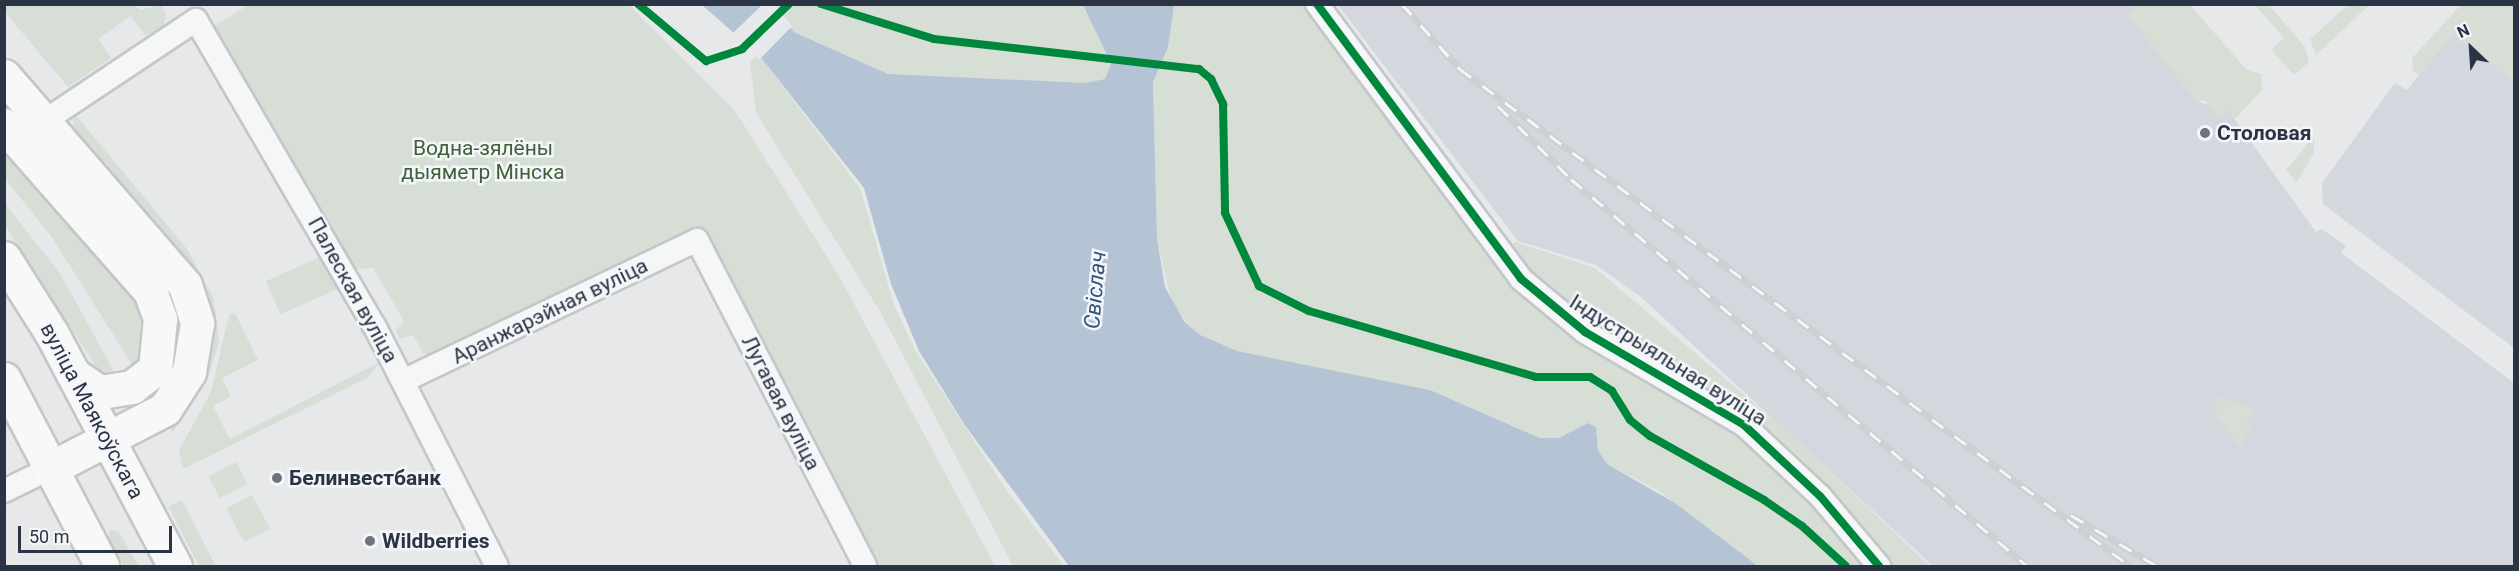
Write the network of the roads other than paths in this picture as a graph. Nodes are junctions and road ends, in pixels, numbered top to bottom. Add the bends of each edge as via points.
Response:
1 (1317, 4) edge
2 (4, 76) edge
3 (46, 120) junction
4 (4, 125) edge
5 (697, 240) joint
6 (4, 258) edge
7 (73, 374) junction
8 (4, 379) edge
9 (403, 381) junction
10 (107, 441) junction
11 (53, 467) junction
12 (4, 491) edge
13 (102, 567) edge
14 (175, 567) edge
15 (497, 567) edge
16 (865, 567) edge
17 (1879, 567) edge

1 - 17 street, Індустрыяльная вуліца via 1521,279 1586,332 1744,425 1820,496
2 - 3 main road
3 - 9 street, Палеская вуліца via 196,20
3 - 10 main road via 185,285 197,323 189,372 177,397 150,419
4 - 7 main road via 150,291 160,320 155,369 132,387 99,392
5 - 9 street, Аранжарэйная вуліца
5 - 16 street, Лугавая вуліца
6 - 7 main road, вуліца Маякоўскага
7 - 10 main road, вуліца Маякоўскага
8 - 11 main road
9 - 15 street, Палеская вуліца
10 - 11 main road
10 - 14 main road, вуліца Маякоўскага
11 - 12 street
11 - 13 main road

